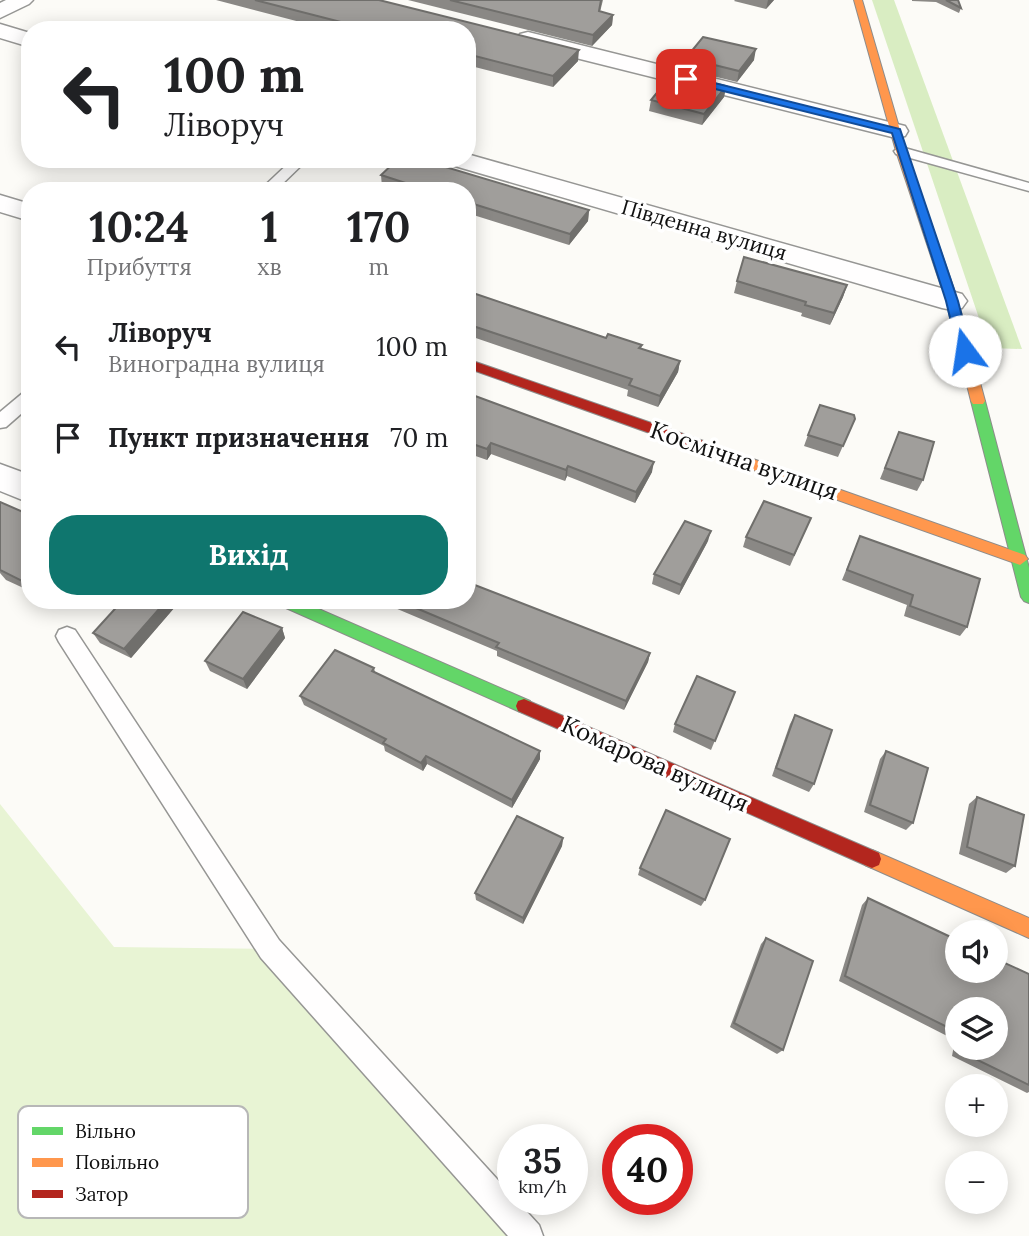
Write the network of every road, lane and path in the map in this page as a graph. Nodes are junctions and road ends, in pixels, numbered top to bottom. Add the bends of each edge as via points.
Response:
1 (22, 0) edge
2 (858, 0) edge
3 (0, 12) edge
4 (0, 31) edge
5 (506, 34) edge
6 (21, 37) edge
7 (899, 141) junction
8 (476, 164) edge
9 (291, 168) edge
10 (276, 182) edge
11 (1029, 187) edge
12 (0, 203) edge
13 (21, 209) edge
14 (952, 301) junction
15 (476, 366) edge
16 (21, 404) edge
17 (0, 422) edge
18 (0, 477) edge
19 (21, 486) edge
20 (1020, 559) junction
21 (1029, 597) edge
22 (302, 609) edge
23 (67, 636) dead end
24 (1029, 928) edge
25 (528, 1236) edge

1 - 3 street
2 - 7 street
4 - 6 street
5 - 7 street
7 - 11 lane
7 - 14 street
8 - 14 street, Південна вулиця
9 - 10 lane
12 - 13 street
14 - 20 street
15 - 20 street, Космічна вулиця
16 - 17 lane
18 - 19 street
20 - 21 street
22 - 24 street, Комарова вулиця
23 - 25 lane via 270,949

